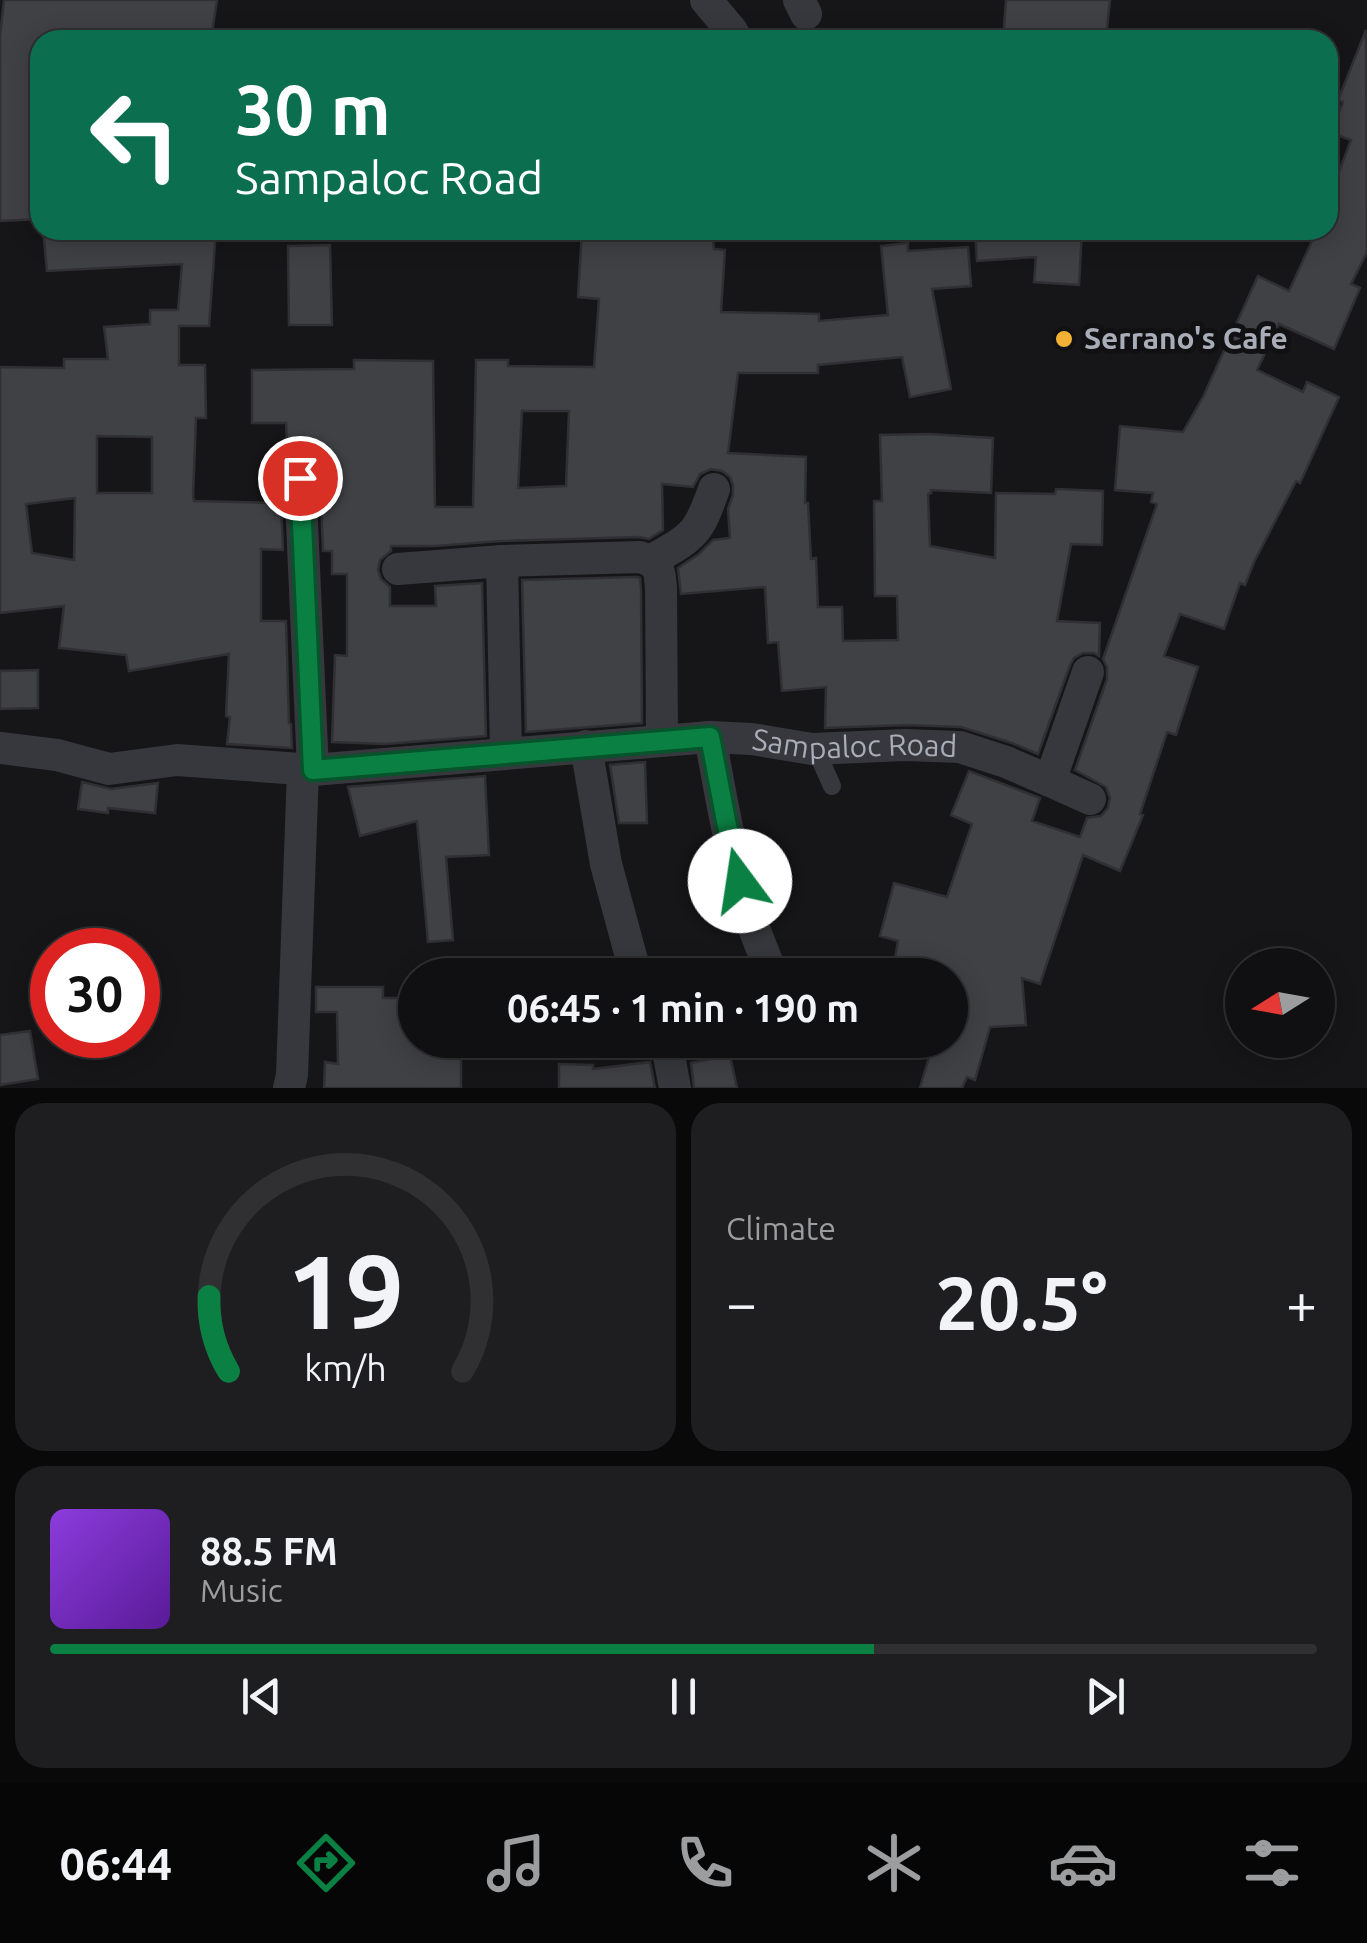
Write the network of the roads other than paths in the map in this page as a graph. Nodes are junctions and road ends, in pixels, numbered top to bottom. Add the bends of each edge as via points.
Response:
1 (706, 0) edge
2 (731, 30) edge
3 (300, 478) dead end
4 (714, 488) dead end
5 (652, 560) junction
6 (502, 561) junction
7 (398, 569) dead end
8 (1088, 672) dead end
9 (710, 737) junction
10 (662, 740) junction
11 (586, 746) junction
12 (0, 748) edge
13 (812, 749) junction
14 (506, 752) junction
15 (308, 770) junction
16 (1050, 782) junction
17 (832, 786) dead end
18 (1090, 799) dead end
19 (630, 958) edge
20 (765, 958) edge
21 (669, 1058) edge
22 (289, 1088) edge
23 (675, 1088) edge

1 - 2 street
3 - 15 street
4 - 5 street via 693,534
5 - 6 street
5 - 10 street via 661,588
6 - 7 street
6 - 14 street
8 - 16 street
9 - 10 street, Sampaloc Road
9 - 13 street, Sampaloc Road
9 - 20 street via 740,881
10 - 11 street, Sampaloc Road
11 - 14 street, Sampaloc Road
11 - 19 street
12 - 15 street, Sampaloc Road via 109,769 177,760
13 - 16 street, Sampaloc Road via 960,747
13 - 17 lane
14 - 15 street, Sampaloc Road
15 - 22 street
16 - 18 street, Sampaloc Road
21 - 23 street

